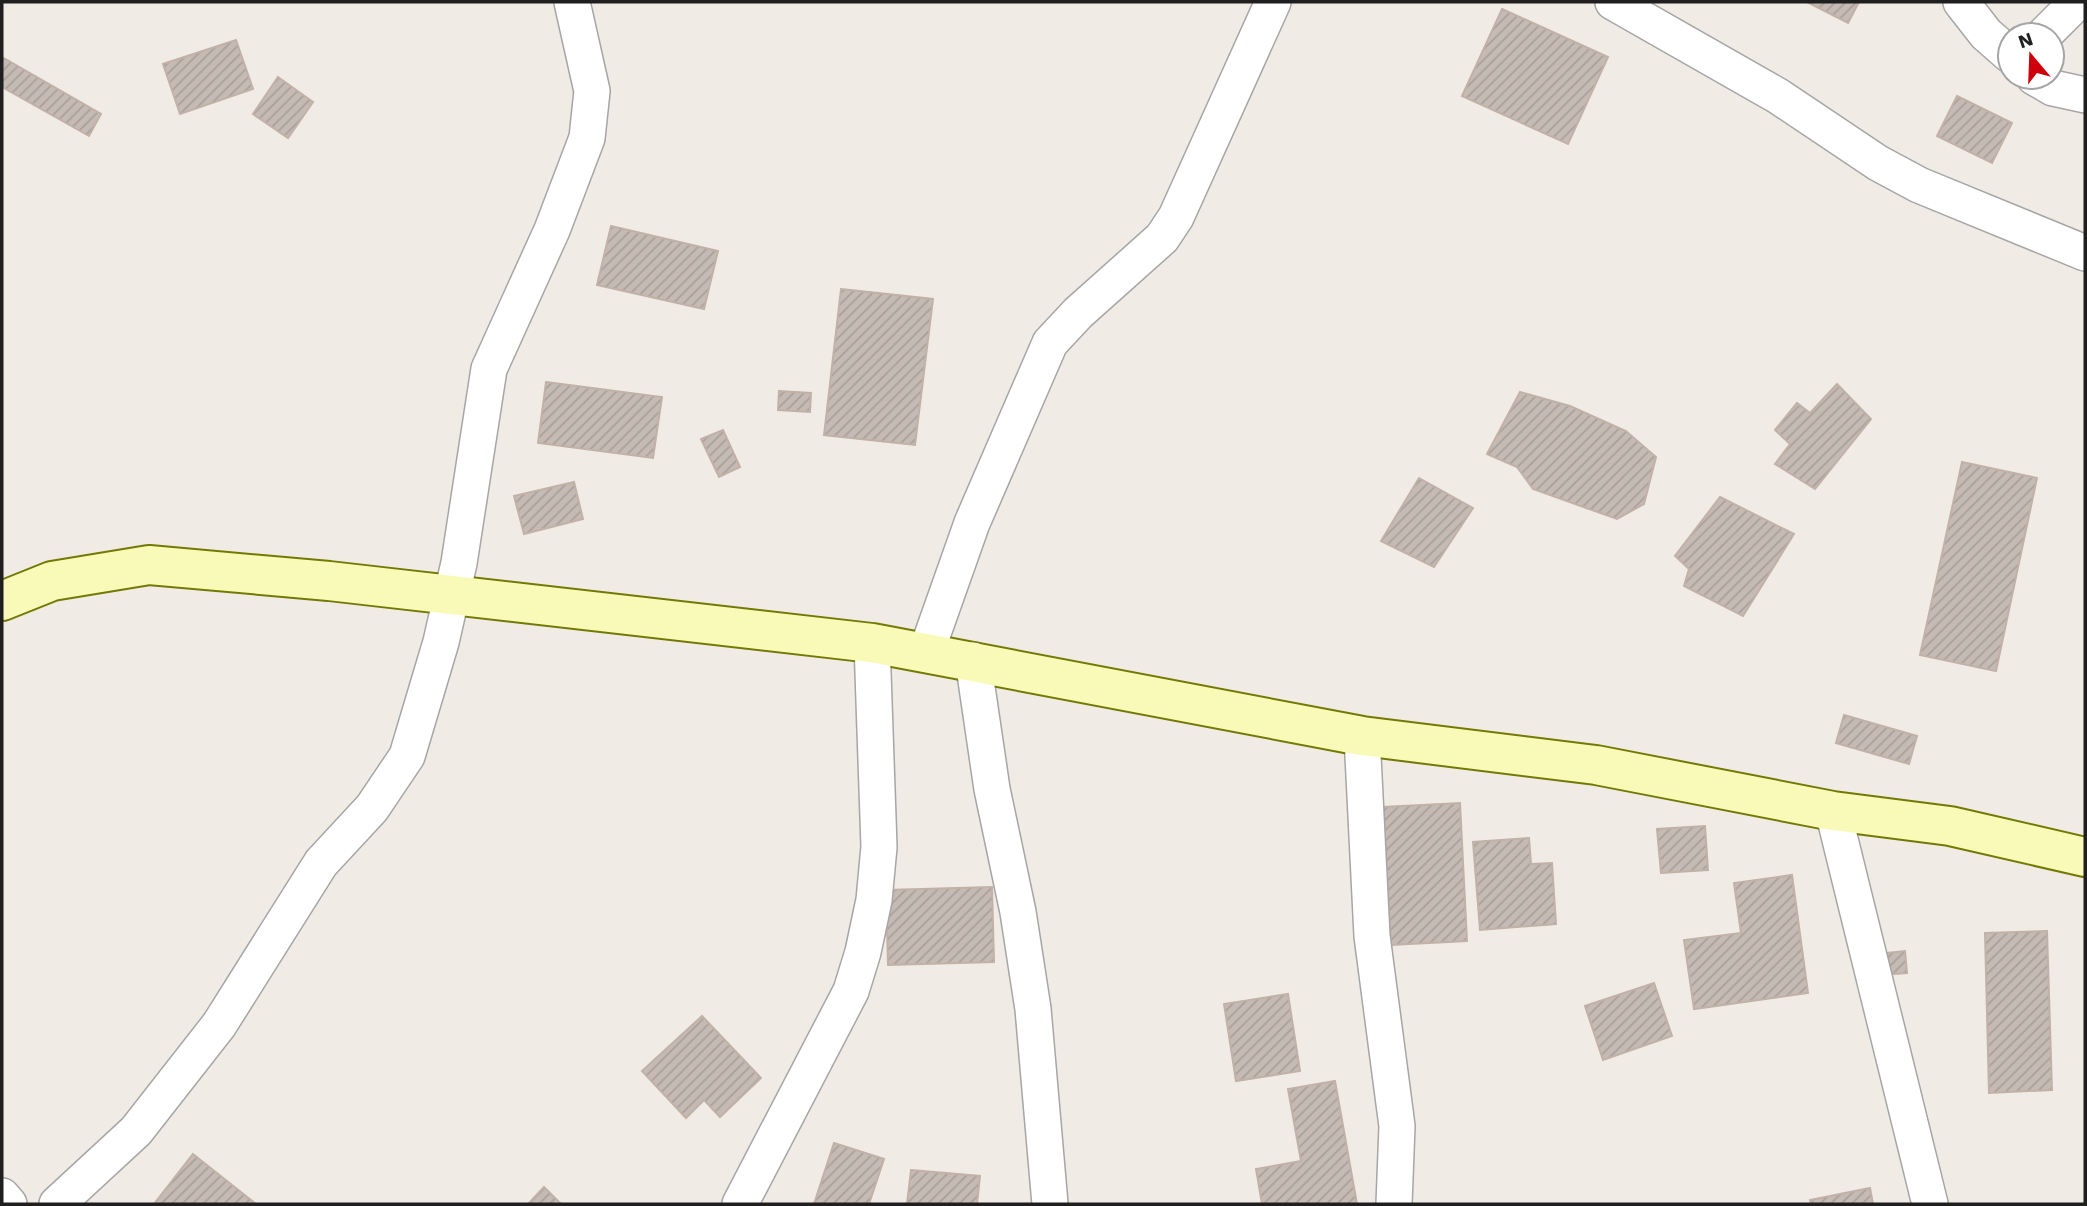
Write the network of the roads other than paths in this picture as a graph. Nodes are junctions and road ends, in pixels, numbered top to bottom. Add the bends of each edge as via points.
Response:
1 (572, 2) edge
2 (1273, 2) edge
3 (1613, 2) edge
4 (1961, 2) edge
5 (2077, 2) edge
6 (2058, 21) edge
7 (1996, 43) edge
8 (2064, 91) edge
9 (2085, 95) edge
10 (2085, 253) edge
11 (451, 596) junction
12 (2, 601) edge
13 (872, 643) junction
14 (926, 653) junction
15 (972, 660) junction
16 (1362, 736) junction
17 (1833, 811) junction
18 (2085, 857) edge
19 (2, 1196) edge
20 (9, 1204) edge
21 (57, 1204) edge
22 (740, 1204) edge
23 (1050, 1204) edge
24 (1394, 1204) edge
25 (1930, 1204) edge

1 - 11 street via 592,91 587,138 552,230 489,369 467,526
2 - 14 street via 1176,217 1162,238 1050,343 972,523
3 - 10 street via 1777,96 1919,185
4 - 7 street
5 - 6 street
8 - 9 street
11 - 12 street via 149,565 52,581
11 - 13 street
11 - 21 street via 407,756 392,780 321,863 219,1025 136,1131
13 - 14 street
13 - 22 street via 879,847 863,952 851,991
14 - 15 street
15 - 16 street
15 - 23 street via 1033,1009
16 - 17 street via 1596,765
16 - 24 street via 1372,936 1397,1126
17 - 18 street via 1950,826
17 - 25 street
19 - 20 street

